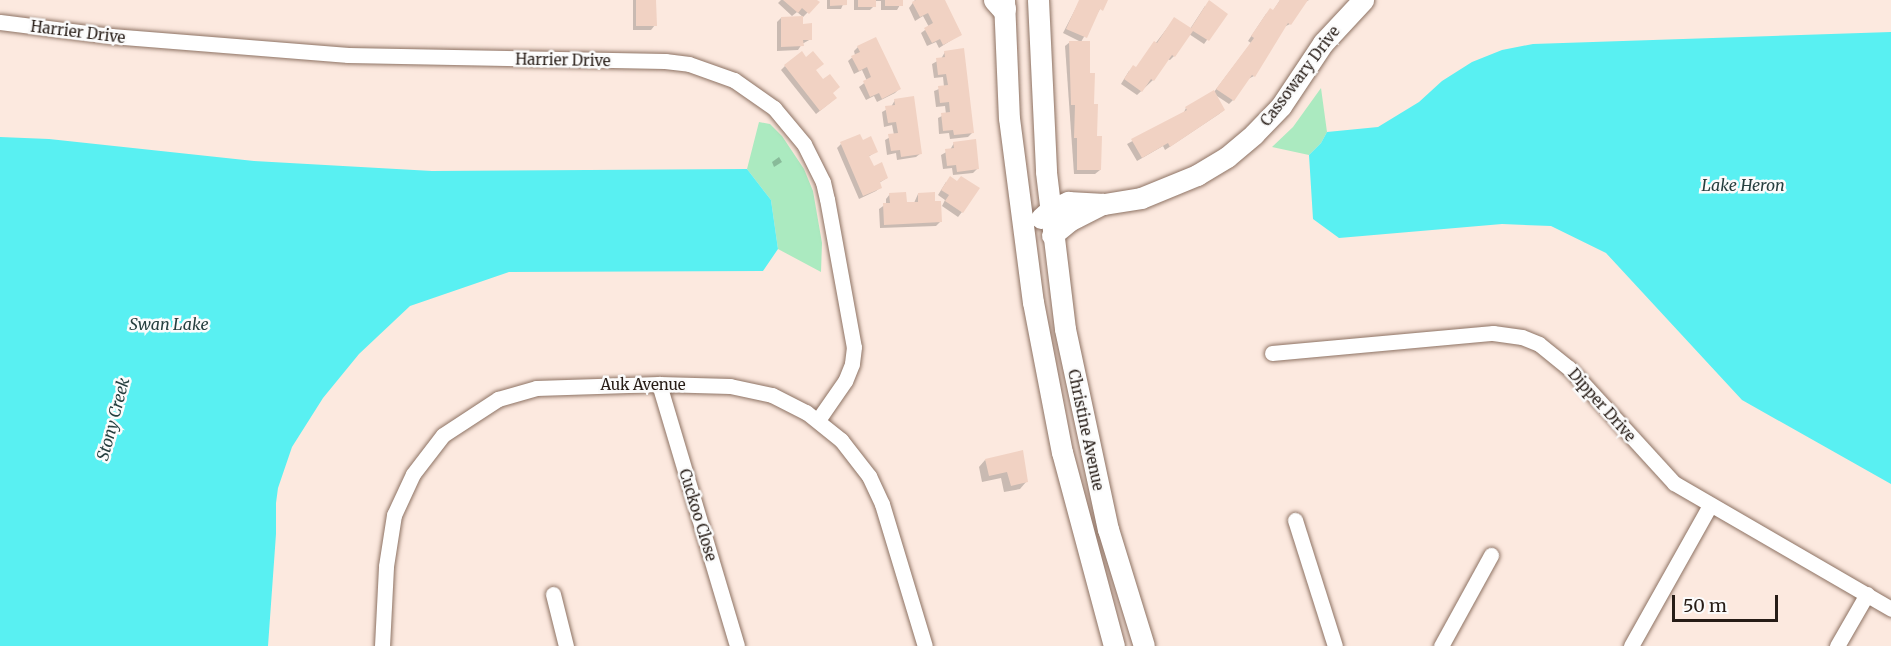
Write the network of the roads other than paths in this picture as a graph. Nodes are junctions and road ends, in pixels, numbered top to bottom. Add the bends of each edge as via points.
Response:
1 (1038, 0) edge
2 (1363, 0) edge
3 (1002, 3) edge
4 (0, 22) edge
5 (1104, 204) junction
6 (1050, 210) junction
7 (1052, 235) junction
8 (1025, 247) junction
9 (1272, 353) dead end
10 (1075, 383) junction
11 (659, 384) junction
12 (818, 420) junction
13 (1062, 452) junction
14 (1710, 505) junction
15 (1295, 520) dead end
16 (1491, 555) dead end
17 (553, 594) dead end
18 (1867, 594) junction
19 (1891, 609) edge
20 (382, 646) edge
21 (567, 646) edge
22 (738, 646) edge
23 (925, 646) edge
24 (1114, 646) edge
25 (1144, 646) edge
26 (1335, 646) edge
27 (1441, 646) edge
28 (1631, 646) edge
29 (1837, 646) edge

1 - 6 street, Christine Avenue
2 - 5 street, Cassowary Drive via 1323,43 1281,106 1227,157 1157,192
3 - 8 street, Christine Avenue via 1009,118
4 - 12 street, Harrier Drive via 111,36 337,54 665,61 696,66 734,80 774,108 804,144 823,182 854,347 845,381
5 - 6 street, Cassowary Drive via 1068,202
5 - 7 street, Cassowary Drive via 1069,221
6 - 7 street, Christine Avenue
6 - 8 street via 1038,222
7 - 10 street, Christine Avenue
8 - 13 street, Christine Avenue
9 - 14 street, Dipper Drive via 1482,334 1504,333 1522,338 1554,355 1674,483
10 - 13 street via 1072,411 1079,446 1073,456
10 - 25 street, Christine Avenue via 1108,529
11 - 12 street, Auk Avenue via 750,389 789,403
11 - 20 street, Auk Avenue via 536,388 498,399 443,435 413,474 394,515 386,566
11 - 22 street, Cuckoo Close
12 - 23 street, Auk Avenue via 841,440 869,476 882,504
13 - 24 street, Christine Avenue
14 - 18 street, Dipper Drive
14 - 28 street
15 - 26 street
16 - 27 street
17 - 21 street
18 - 19 street, Dipper Drive
18 - 29 street

